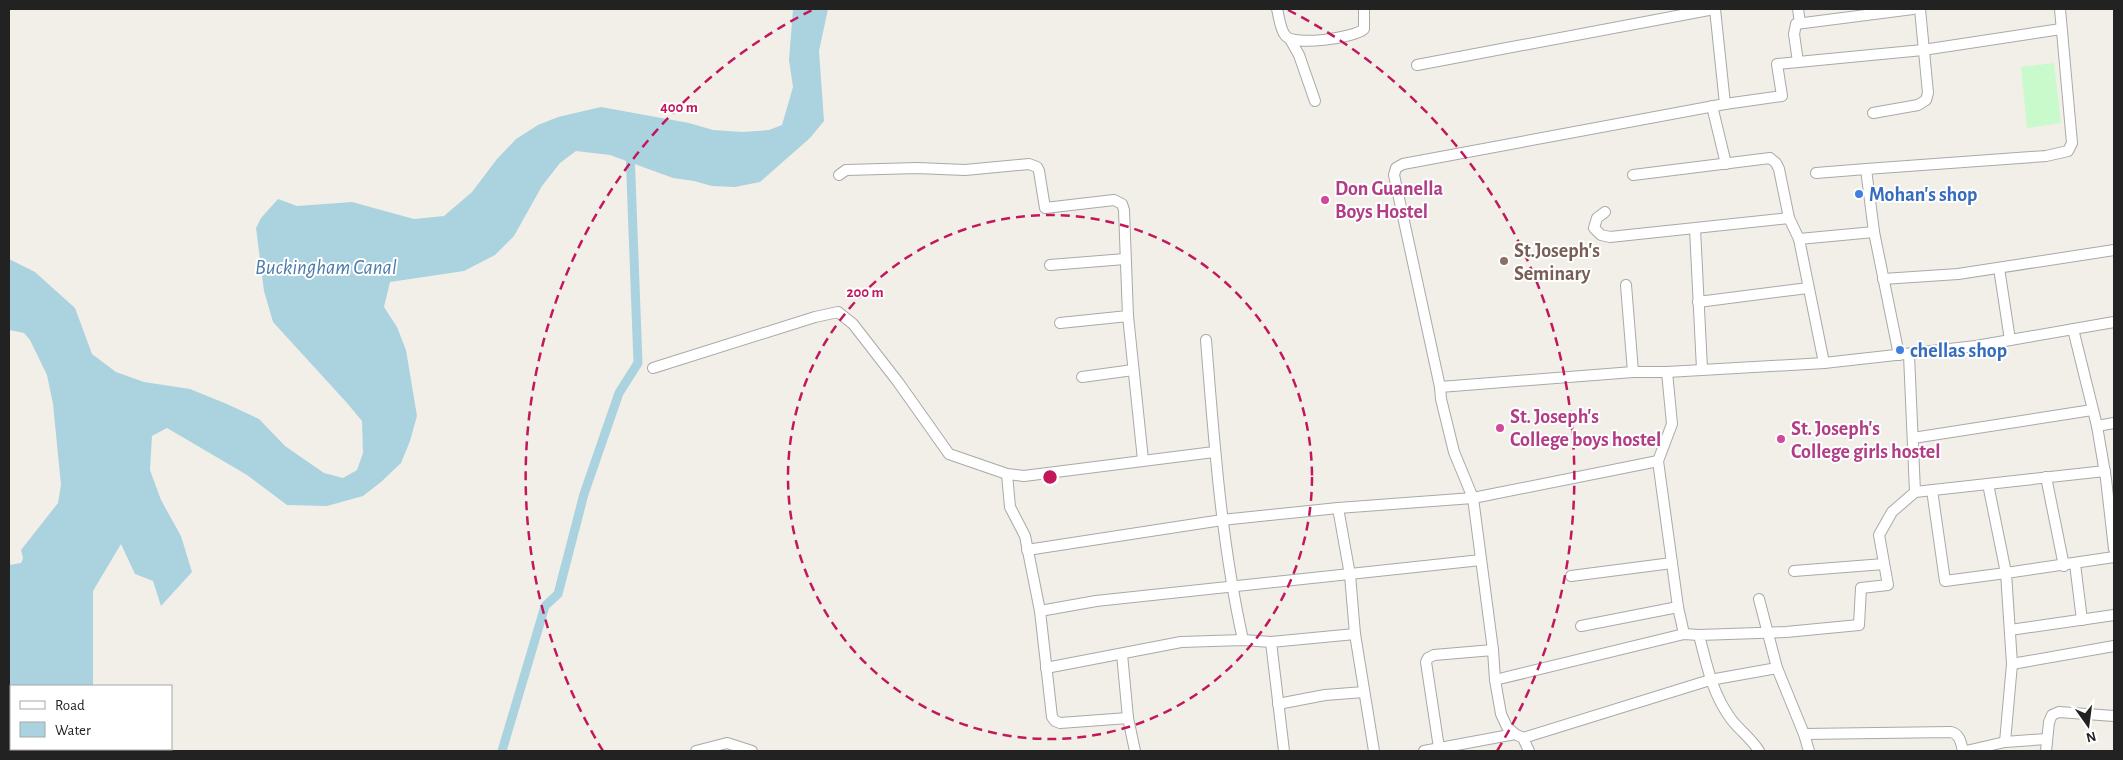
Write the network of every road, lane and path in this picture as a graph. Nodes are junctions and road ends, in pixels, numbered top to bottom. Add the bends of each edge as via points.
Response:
1 (1277, 9) edge
2 (1364, 9) edge
3 (1715, 9) edge
4 (1798, 9) edge
5 (1913, 9) edge
6 (1920, 9) edge
7 (2060, 9) edge
8 (1800, 23) junction
9 (2061, 29) junction
10 (1290, 39) junction
11 (1923, 50) junction
12 (1798, 62) junction
13 (1417, 65) dead end
14 (1315, 101) dead end
15 (1725, 104) junction
16 (1712, 106) junction
17 (1873, 113) dead end
18 (1726, 164) junction
19 (1866, 169) junction
20 (1816, 173) dead end
21 (840, 175) dead end
22 (1633, 175) dead end
23 (1605, 212) dead end
24 (1789, 218) junction
25 (1695, 229) junction
26 (1874, 232) junction
27 (1799, 239) junction
28 (2114, 250) edge
29 (1125, 259) junction
30 (1050, 265) dead end
31 (1999, 268) junction
32 (1883, 279) junction
33 (1626, 285) dead end
34 (1808, 288) junction
35 (1698, 302) junction
36 (1128, 316) junction
37 (2114, 322) edge
38 (1060, 323) dead end
39 (2073, 329) junction
40 (1206, 340) dead end
41 (2010, 340) junction
42 (1904, 355) junction
43 (1824, 363) junction
44 (653, 368) dead end
45 (1702, 369) junction
46 (1132, 370) junction
47 (1633, 372) junction
48 (1667, 372) junction
49 (1082, 377) dead end
50 (1440, 387) junction
51 (2092, 410) junction
52 (2114, 423) edge
53 (2097, 426) junction
54 (1913, 438) junction
55 (1214, 452) junction
56 (1144, 460) junction
57 (1658, 461) junction
58 (1007, 474) junction
59 (2109, 476) edge
60 (2046, 477) junction
61 (1988, 484) junction
62 (1932, 490) junction
63 (1915, 492) junction
64 (1473, 498) junction
65 (1338, 508) junction
66 (1222, 520) junction
67 (2113, 536) edge
68 (2114, 549) edge
69 (1027, 550) junction
70 (2114, 557) edge
71 (1481, 560) junction
72 (1672, 563) junction
73 (1884, 564) junction
74 (2075, 564) junction
75 (2064, 566) junction
76 (1794, 571) dead end
77 (2006, 573) junction
78 (1350, 575) junction
79 (1571, 576) dead end
80 (1231, 586) junction
81 (1759, 599) dead end
82 (1678, 607) junction
83 (1040, 611) junction
84 (2114, 615) edge
85 (2082, 620) junction
86 (1581, 626) dead end
87 (2010, 630) junction
88 (1767, 633) junction
89 (1354, 634) junction
90 (1684, 634) junction
91 (1699, 636) junction
92 (1243, 640) junction
93 (1270, 642) junction
94 (2114, 646) edge
95 (1493, 650) junction
96 (1122, 654) junction
97 (2012, 664) junction
98 (1046, 668) junction
99 (1777, 668) junction
100 (1495, 680) junction
101 (1710, 680) junction
102 (1364, 692) junction
103 (1278, 704) junction
104 (2114, 716) edge
105 (1128, 718) junction
106 (1804, 734) junction
107 (1519, 736) junction
108 (2046, 739) junction
109 (2005, 742) junction
110 (1439, 748) junction
111 (696, 751) edge
112 (752, 751) edge
113 (1135, 751) edge
114 (1284, 751) edge
115 (1374, 751) edge
116 (1424, 751) edge
117 (1529, 751) edge
118 (1759, 751) edge
119 (1809, 751) edge
120 (1964, 751) edge
121 (2046, 751) edge

1 - 10 street via 1284,35
2 - 10 street via 1364,29 1358,34 1327,40
3 - 13 street
3 - 15 street
4 - 8 street
5 - 8 street
6 - 11 street
7 - 9 street
8 - 12 street via 1796,24 1794,34
9 - 11 street
9 - 19 street via 2072,143 2068,151 2046,156
10 - 14 street
11 - 12 street
11 - 17 street via 1926,100 1918,105
12 - 15 street via 1777,64 1782,96
15 - 16 street
16 - 18 street
16 - 50 street via 1403,164 1396,168 1394,175
18 - 22 street
18 - 24 street via 1765,157 1776,162
19 - 20 street
19 - 26 street
21 - 29 street via 846,170 965,170 1034,165 1039,171 1046,208 1114,200 1122,204
23 - 25 street via 1597,218 1594,228 1600,235 1610,237
24 - 25 street
24 - 27 street
25 - 35 street
26 - 27 street
26 - 32 street
27 - 34 street
28 - 31 street
29 - 30 street
29 - 36 street
31 - 32 street
31 - 41 street
32 - 42 street
33 - 47 street
34 - 35 street
34 - 43 street
35 - 45 street
36 - 38 street
36 - 46 street
37 - 39 street
39 - 41 street
39 - 51 street
40 - 55 street
41 - 42 street
42 - 43 street
42 - 54 street
43 - 45 street
44 - 58 street via 838,312 854,324 949,454
45 - 48 street
46 - 49 street
46 - 56 street
47 - 48 street
47 - 50 street
48 - 57 street via 1672,424
50 - 64 street via 1454,452
51 - 53 street
51 - 54 street
52 - 53 street
53 - 59 street
54 - 63 street
55 - 56 street
55 - 66 street
56 - 58 street via 1024,476
57 - 64 street
57 - 72 street
58 - 69 street via 1010,507 1025,536
59 - 60 street
59 - 67 street
60 - 61 street
60 - 75 street
61 - 62 street
61 - 77 street
62 - 63 street
62 - 77 street via 1944,581
63 - 73 street via 1892,512 1879,535
64 - 65 street
64 - 71 street
65 - 66 street
65 - 78 street
66 - 69 street
66 - 80 street
67 - 68 street
69 - 83 street
70 - 74 street
71 - 78 street
71 - 95 street
72 - 79 street
72 - 82 street
73 - 76 street
73 - 88 street via 1888,585 1861,588 1859,625
74 - 75 street
74 - 85 street
75 - 77 street
77 - 87 street
78 - 80 street
78 - 89 street
80 - 83 street via 1096,601
80 - 92 street
81 - 88 street
82 - 86 street
82 - 90 street
83 - 98 street
84 - 85 street
85 - 87 street
87 - 97 street
88 - 91 street
88 - 99 street
89 - 93 street
89 - 102 street
90 - 91 street
90 - 100 street
91 - 101 street
92 - 93 street
92 - 96 street via 1181,642
93 - 103 street
94 - 97 street
95 - 100 street
95 - 110 street via 1428,658
96 - 98 street
96 - 105 street
97 - 109 street
98 - 105 street via 1055,721
99 - 101 street
99 - 106 street
100 - 107 street via 1504,722
101 - 107 street
101 - 118 street via 1719,702
102 - 103 street
102 - 115 street
103 - 114 street
104 - 108 street via 2059,712 2052,715
105 - 113 street
106 - 119 street
106 - 120 street via 1951,732 1956,733
107 - 110 street
107 - 117 street
108 - 109 street
108 - 121 street
109 - 120 street
110 - 116 street
111 - 112 street via 727,743

